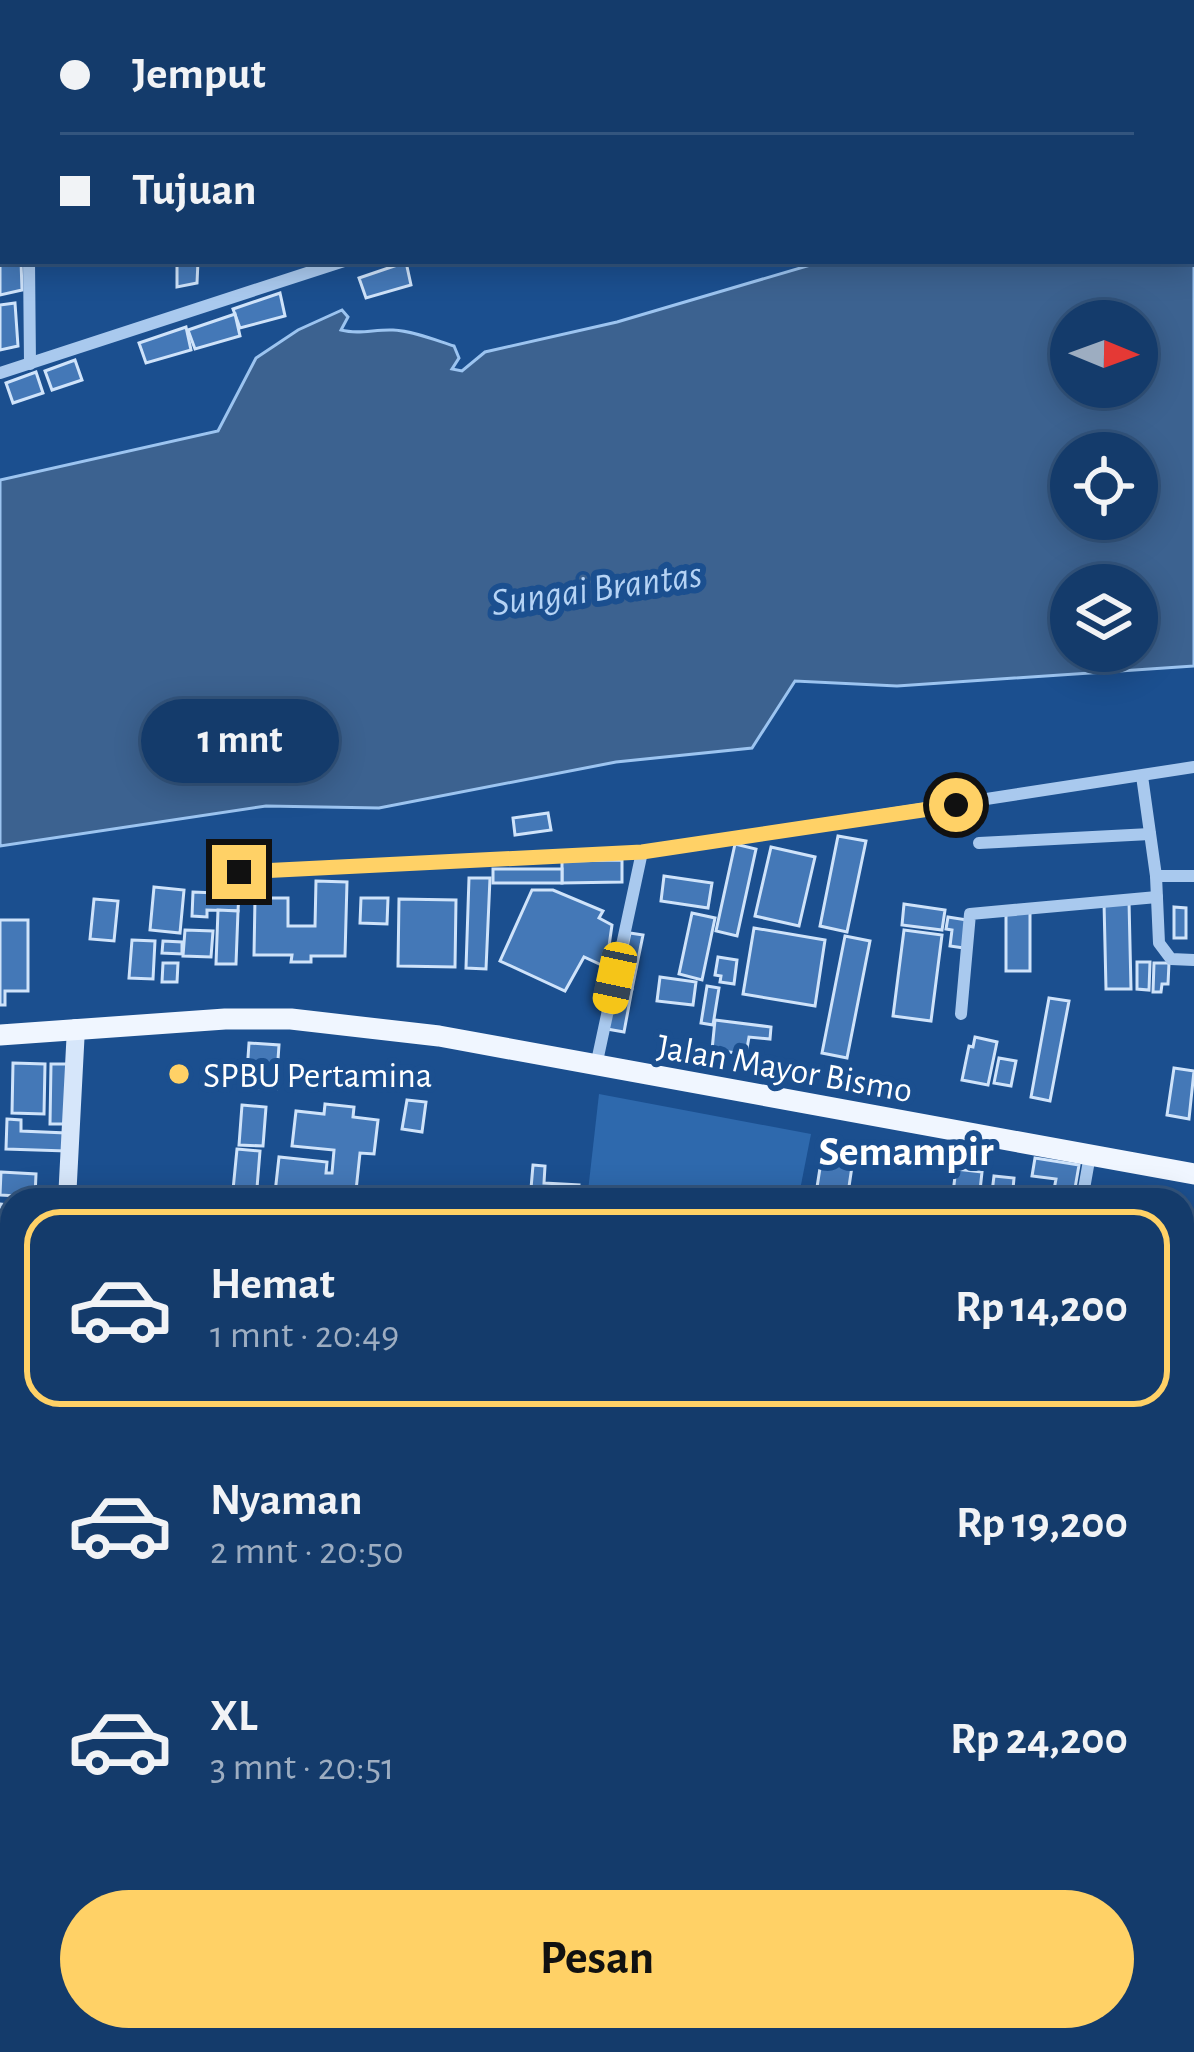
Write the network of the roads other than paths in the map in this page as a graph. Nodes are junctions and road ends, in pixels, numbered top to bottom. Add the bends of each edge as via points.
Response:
1 (29, 264) edge
2 (335, 264) edge
3 (30, 364) junction
4 (0, 373) edge
5 (1194, 767) edge
6 (1142, 776) junction
7 (1150, 834) junction
8 (979, 843) dead end
9 (642, 852) junction
10 (239, 872) dead end
11 (1156, 876) junction
12 (1194, 876) edge
13 (1156, 897) junction
14 (1194, 960) edge
15 (961, 1014) dead end
16 (76, 1028) junction
17 (0, 1035) edge
18 (596, 1067) junction
19 (1090, 1155) junction
20 (1194, 1174) edge
21 (68, 1188) edge
22 (1084, 1188) edge

1 - 3 street
2 - 3 street
3 - 4 street
5 - 6 street
6 - 7 street
6 - 9 street
7 - 8 street
7 - 11 street
9 - 10 street
9 - 18 street
11 - 12 street
11 - 13 street
13 - 14 street via 1165,953
13 - 15 street via 970,914
16 - 17 main road, Jalan Mayor Bismo
16 - 18 main road, Jalan Mayor Bismo via 291,1019 439,1036
16 - 21 street
18 - 19 main road, Jalan Mayor Bismo
19 - 20 main road, Jalan Mayor Bismo
19 - 22 street

